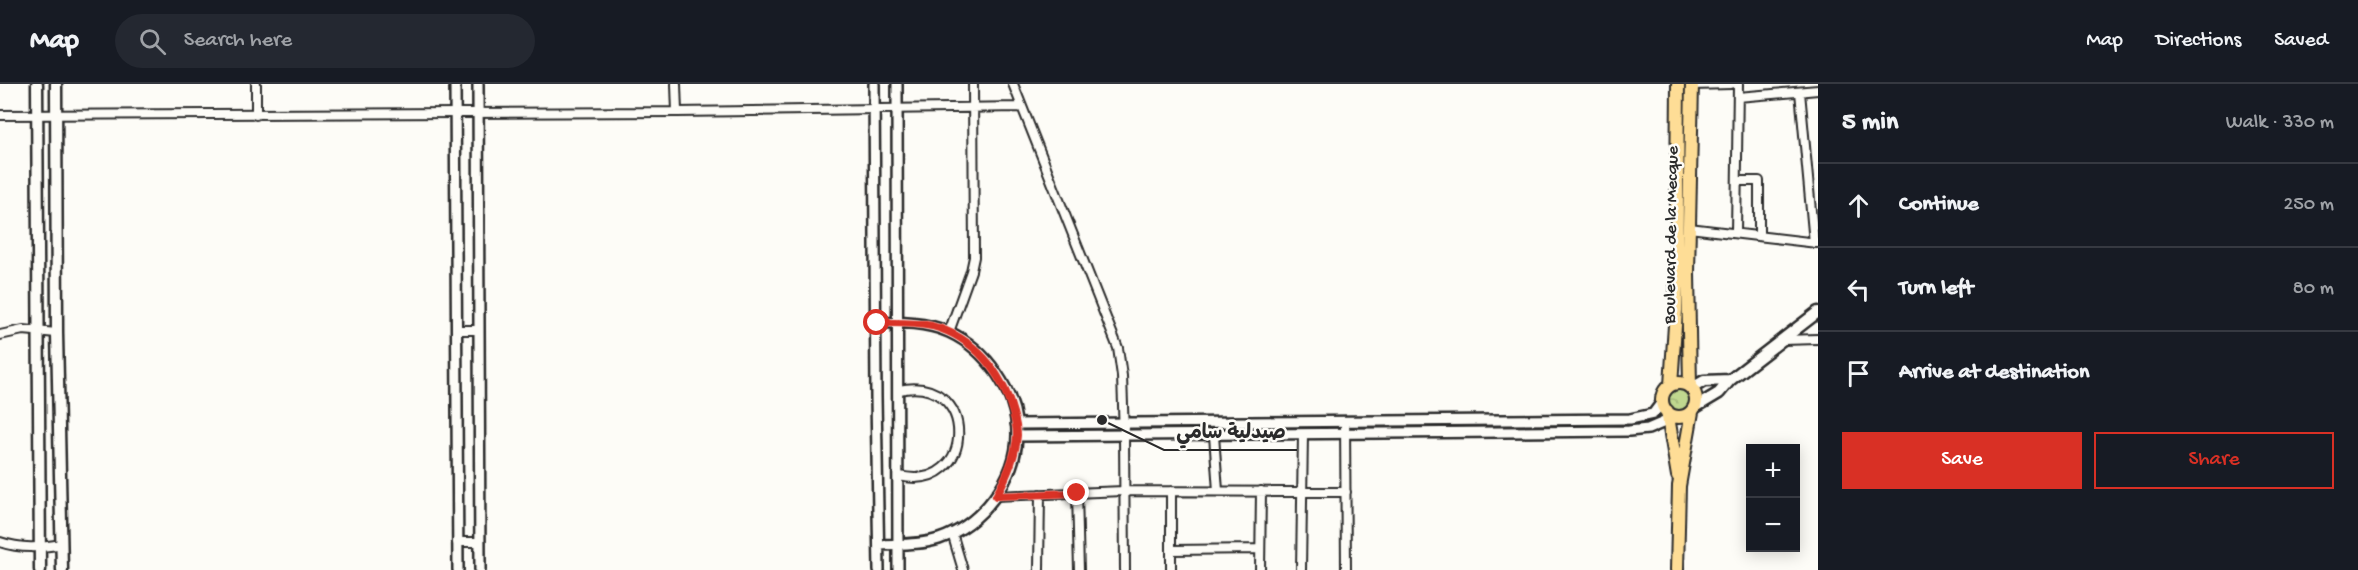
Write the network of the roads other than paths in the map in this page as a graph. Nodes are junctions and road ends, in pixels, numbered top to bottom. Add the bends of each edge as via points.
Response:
1 (37, 84) edge
2 (56, 84) edge
3 (256, 84) edge
4 (455, 84) edge
5 (478, 84) edge
6 (676, 84) edge
7 (874, 84) edge
8 (897, 84) edge
9 (973, 84) edge
10 (1013, 84) edge
11 (1678, 84) edge
12 (1692, 84) edge
13 (1731, 84) edge
14 (1738, 84) edge
15 (1818, 90) edge
16 (1800, 92) junction
17 (1738, 97) junction
18 (1022, 107) junction
19 (897, 108) junction
20 (973, 108) junction
21 (874, 109) junction
22 (677, 112) junction
23 (37, 113) junction
24 (456, 113) junction
25 (478, 113) junction
26 (57, 114) junction
27 (0, 115) edge
28 (256, 115) junction
29 (1737, 181) junction
30 (1689, 228) junction
31 (1736, 233) junction
32 (1759, 236) junction
33 (1816, 243) edge
34 (1818, 312) edge
35 (899, 322) junction
36 (877, 323) junction
37 (37, 330) junction
38 (457, 330) junction
39 (479, 330) junction
40 (949, 332) junction
41 (57, 333) junction
42 (0, 335) edge
43 (1818, 339) edge
44 (1783, 340) junction
45 (1730, 380) junction
46 (1671, 385) junction
47 (1691, 387) junction
48 (899, 390) junction
49 (1693, 410) junction
50 (1668, 412) junction
51 (1345, 421) junction
52 (1123, 423) junction
53 (1016, 424) junction
54 (1346, 433) junction
55 (1302, 434) junction
56 (1124, 435) junction
57 (1214, 435) junction
58 (1017, 436) junction
59 (899, 476) junction
60 (1679, 486) junction
61 (1124, 491) junction
62 (1171, 491) junction
63 (1218, 491) junction
64 (1261, 491) junction
65 (1302, 492) junction
66 (1346, 492) junction
67 (1077, 493) junction
68 (1040, 494) junction
69 (996, 496) junction
70 (952, 533) junction
71 (0, 542) edge
72 (458, 542) junction
73 (479, 542) junction
74 (62, 544) junction
75 (898, 544) junction
76 (880, 545) junction
77 (39, 548) junction
78 (1260, 549) junction
79 (1171, 550) junction
80 (39, 570) edge
81 (62, 570) edge
82 (458, 570) edge
83 (480, 570) edge
84 (879, 570) edge
85 (898, 570) edge
86 (963, 570) edge
87 (1039, 570) edge
88 (1079, 570) edge
89 (1125, 570) edge
90 (1171, 570) edge
91 (1260, 570) edge
92 (1301, 570) edge
93 (1346, 570) edge
94 (1677, 570) edge

1 - 23 main road
2 - 26 main road
3 - 28 street
4 - 24 street
5 - 25 street
6 - 22 street
7 - 21 street
8 - 19 street
9 - 20 street
10 - 18 street
11 - 46 main road, Boulevard de la Mecque via 1676,310
12 - 13 street
12 - 30 main road, Boulevard de la Mecque
14 - 17 street
15 - 16 street
16 - 17 street
16 - 33 street
17 - 29 street
18 - 20 street
18 - 52 street via 1118,348
19 - 20 street
19 - 21 street
19 - 35 street
20 - 40 street via 973,265
21 - 22 street
21 - 36 street
22 - 25 street
23 - 26 street
23 - 27 street
23 - 37 main road
24 - 25 street
24 - 28 street
24 - 38 street
25 - 39 street
26 - 28 street
26 - 41 main road
29 - 31 street
29 - 32 street via 1760,182
30 - 31 street
30 - 47 main road, Boulevard de la Mecque
31 - 32 street
32 - 33 street
34 - 44 main road
35 - 36 street
35 - 40 street
35 - 48 street
36 - 76 street
37 - 41 street
37 - 42 street
37 - 77 main road
38 - 39 street
38 - 72 street
39 - 73 street
40 - 53 street via 973,347 993,368 1003,384
41 - 74 main road
43 - 44 street
44 - 45 main road
45 - 47 main road via 1704,381
45 - 49 main road via 1719,393
46 - 47 main road
46 - 50 main road, Boulevard de la Mecque via 1664,392
47 - 49 main road, Boulevard de la Mecque via 1696,398
48 - 59 street
48 - 59 street via 920,388 940,396 954,412 959,433 954,454 940,470 920,478
49 - 50 main road via 1686,416
49 - 60 main road, Boulevard de la Mecque
50 - 51 street via 1630,419
50 - 54 street via 1648,429 1629,431
50 - 60 main road
51 - 52 street
51 - 54 street
52 - 53 street
52 - 56 street
53 - 58 street
54 - 55 street
54 - 66 street
55 - 57 street
55 - 65 street
56 - 57 street
56 - 58 street
56 - 61 street
57 - 63 street
58 - 69 street via 1009,470
59 - 75 street
60 - 94 main road
61 - 62 street
61 - 67 street
61 - 89 street
62 - 63 street
62 - 79 street
63 - 64 street
64 - 65 street
64 - 78 street
65 - 66 street
65 - 92 street
66 - 93 street
67 - 68 street
67 - 88 street
68 - 69 street
68 - 87 street
69 - 70 street via 976,518
70 - 75 street via 926,542
70 - 86 street
71 - 77 street
72 - 73 street
72 - 82 street
73 - 83 street
74 - 77 street
74 - 81 main road
75 - 76 street
75 - 85 street
76 - 84 street
77 - 80 main road
78 - 79 street
78 - 91 street
79 - 90 street

